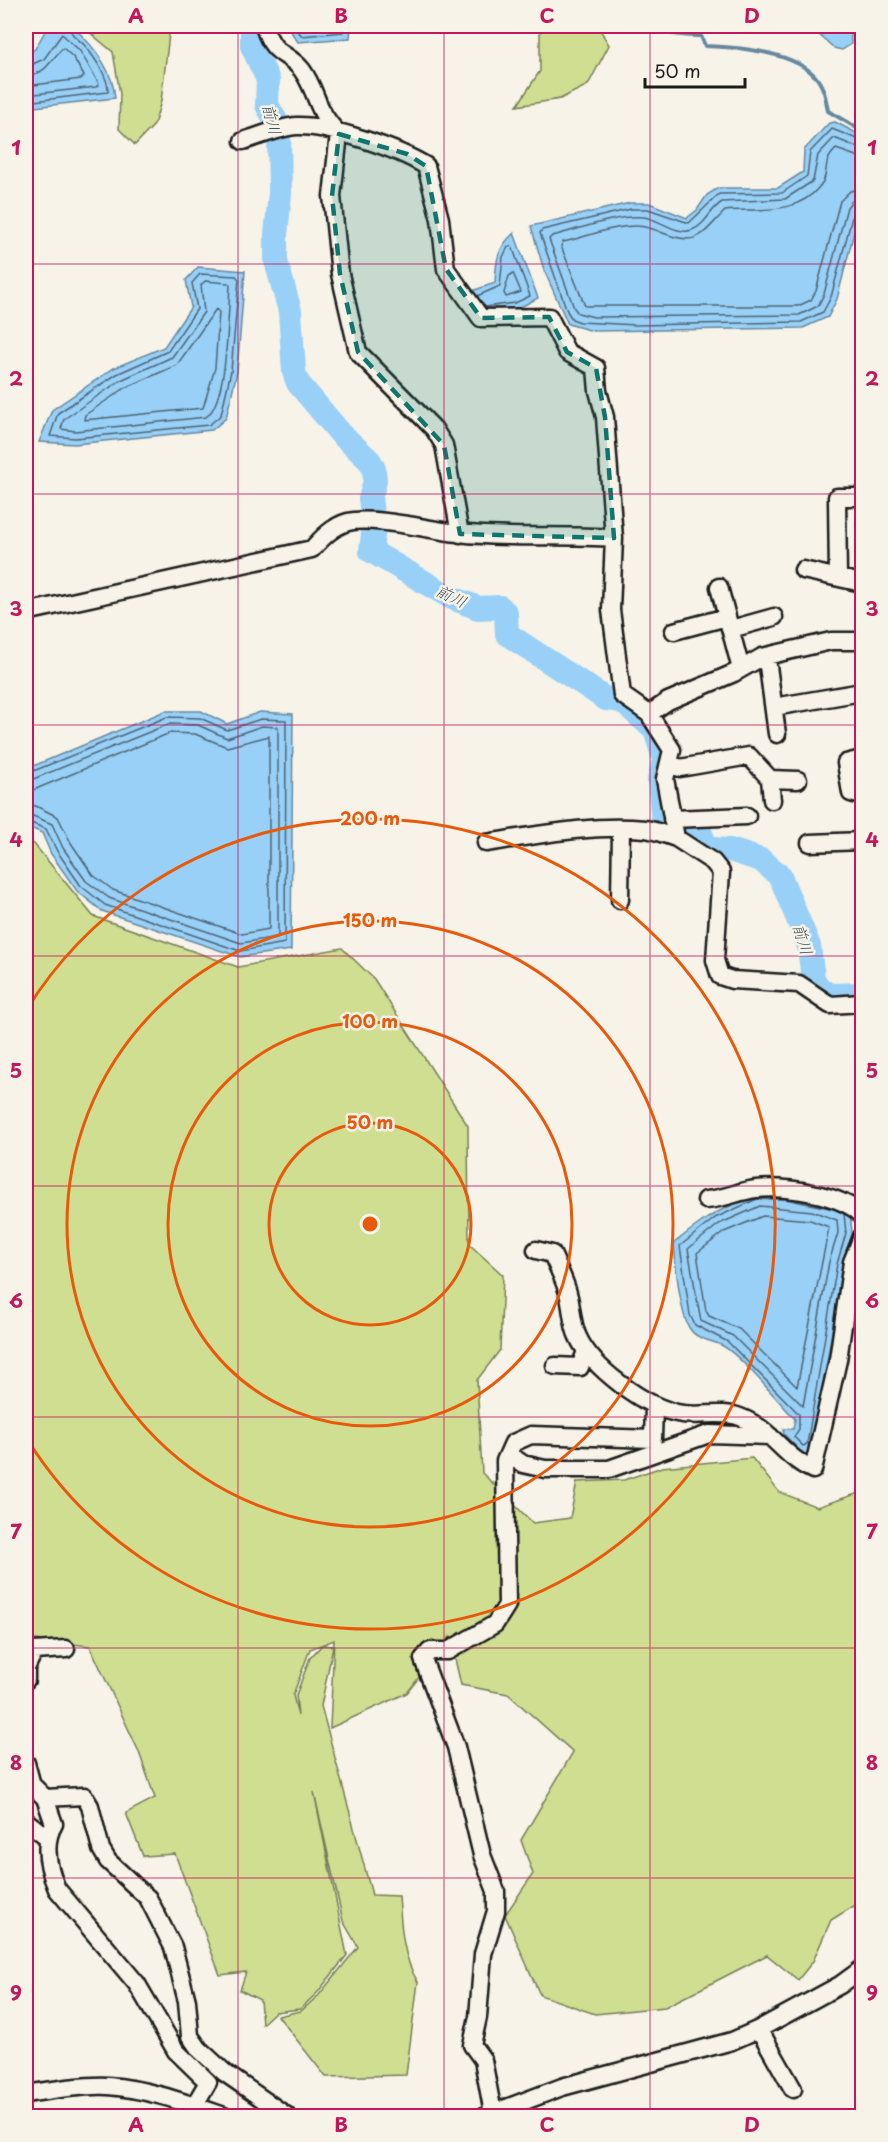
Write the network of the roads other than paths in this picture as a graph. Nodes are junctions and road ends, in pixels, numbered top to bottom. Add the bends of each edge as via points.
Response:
1 (264, 26) edge
2 (859, 26) edge
3 (862, 31) edge
4 (339, 134) junction
5 (243, 141) dead end
6 (862, 497) edge
7 (460, 534) junction
8 (614, 538) junction
9 (803, 570) dead end
10 (838, 577) junction
11 (862, 583) edge
12 (719, 586) dead end
13 (26, 612) edge
14 (774, 618) dead end
15 (729, 623) junction
16 (674, 631) dead end
17 (862, 641) edge
18 (762, 657) junction
19 (741, 669) junction
20 (862, 692) edge
21 (774, 707) junction
22 (649, 714) junction
23 (777, 734) dead end
24 (862, 759) edge
25 (670, 764) junction
26 (770, 779) junction
27 (798, 780) dead end
28 (862, 796) edge
29 (772, 800) dead end
30 (747, 816) dead end
31 (672, 819) junction
32 (621, 829) junction
33 (676, 838) junction
34 (862, 841) edge
35 (486, 843) dead end
36 (810, 843) dead end
37 (618, 900) dead end
38 (862, 1004) edge
39 (706, 1200) dead end
40 (862, 1215) edge
41 (862, 1237) edge
42 (536, 1250) dead end
43 (586, 1350) junction
44 (555, 1366) dead end
45 (654, 1406) junction
46 (771, 1436) junction
47 (508, 1454) junction
48 (66, 1649) dead end
49 (26, 1680) edge
50 (26, 1760) edge
51 (45, 1798) junction
52 (26, 1821) edge
53 (47, 1836) junction
54 (862, 1969) edge
55 (759, 2030) junction
56 (793, 2088) dead end
57 (26, 2094) edge
58 (194, 2106) junction
59 (489, 2115) edge
60 (224, 2116) edge
61 (286, 2116) edge

1 - 4 street via 276,52 301,70 324,119
2 - 3 street
4 - 5 street via 315,126 294,126
4 - 7 street via 332,196 340,274 358,352 434,429 444,445
4 - 8 street via 407,154 426,166 440,219 446,269 481,318 549,317 567,352 596,368 605,417
6 - 10 street via 837,496
7 - 8 street
7 - 13 street via 348,522 304,552
8 - 22 street via 611,610 622,695
9 - 10 street
10 - 11 street
12 - 15 street
14 - 15 street
15 - 16 street
15 - 19 street
17 - 18 street via 831,641
18 - 19 street
18 - 21 street via 768,666
19 - 22 street via 668,700
20 - 21 street
21 - 23 street
22 - 25 street via 672,750
24 - 28 street via 846,763 851,793
25 - 26 street via 680,768 749,756
25 - 31 street via 665,780
26 - 27 street
26 - 29 street
30 - 31 street
31 - 33 street
32 - 33 street via 646,829
32 - 35 street via 571,830
32 - 37 street
33 - 38 street via 713,862 721,872 715,960 720,976 799,984 830,1005
34 - 36 street
39 - 40 street via 756,1189 820,1194 855,1208
41 - 46 street via 852,1262 838,1360 813,1470 795,1462
42 - 43 street via 552,1254 568,1293 577,1335
43 - 44 street via 580,1367
43 - 45 street via 618,1381
45 - 46 street via 678,1414 738,1416 762,1427
45 - 47 street via 653,1439 531,1435 513,1443
46 - 47 street via 710,1434 609,1469 545,1469 523,1464
47 - 59 street via 507,1605 495,1624 448,1651 430,1651 423,1659 456,1747 482,1855 496,1892 496,1911 483,1954 472,2044 483,2060
48 - 49 street via 34,1651 26,1668
50 - 51 street via 32,1785
51 - 53 street via 54,1824
51 - 61 street via 84,1796 105,1855 148,1898 173,1947 187,2001 190,2036 225,2073
52 - 53 street
53 - 58 street via 50,1870 57,1889 137,1984 176,2051 208,2082
54 - 55 street
55 - 56 street
55 - 59 street via 690,2054 562,2087
57 - 58 street via 106,2086
58 - 60 street

